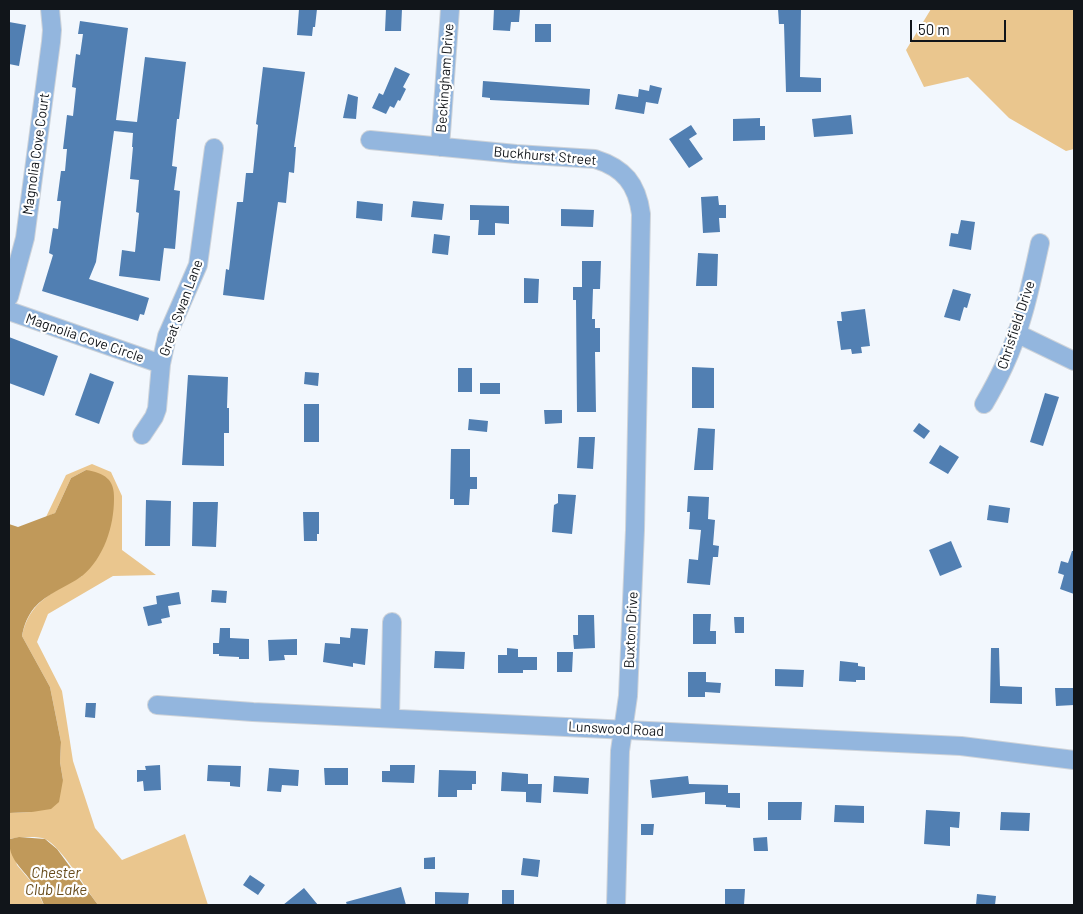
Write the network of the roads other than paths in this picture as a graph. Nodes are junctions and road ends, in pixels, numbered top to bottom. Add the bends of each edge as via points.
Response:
1 (50, 9) edge
2 (450, 9) edge
3 (370, 140) dead end
4 (440, 147) junction
5 (214, 148) dead end
6 (1040, 243) dead end
7 (9, 297) edge
8 (9, 311) edge
9 (1016, 333) junction
10 (638, 353) joint
11 (1074, 360) edge
12 (161, 364) junction
13 (984, 404) dead end
14 (142, 435) dead end
15 (392, 622) dead end
16 (158, 705) dead end
17 (390, 718) junction
18 (623, 729) junction
19 (1074, 760) edge
20 (616, 905) edge

1 - 7 street, Magnolia Cove Court via 51,42 25,238
2 - 4 street, Beckingham Drive
3 - 4 street, Buckhurst Street
4 - 10 street, Buckhurst Street via 595,159 618,169 629,180 641,214
5 - 12 street, Great Swan Lane via 198,266 167,336
6 - 9 street, Chrisfield Drive
8 - 12 street, Magnolia Cove Circle
9 - 11 street
9 - 13 street, Chrisfield Drive via 1005,366
10 - 18 street, Buxton Drive via 631,655
12 - 14 street, Great Swan Lane via 157,409
15 - 17 street
16 - 17 street, Lunswood Road
17 - 18 street, Lunswood Road
18 - 19 street, Lunswood Road via 961,746
18 - 20 street, Buxton Drive

